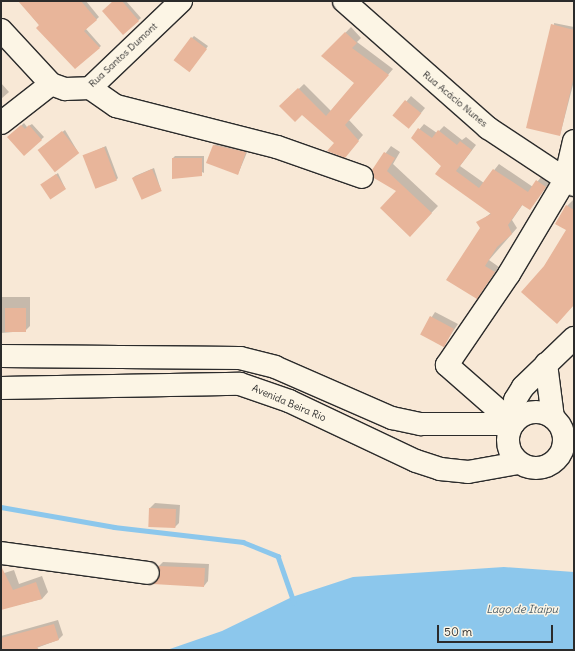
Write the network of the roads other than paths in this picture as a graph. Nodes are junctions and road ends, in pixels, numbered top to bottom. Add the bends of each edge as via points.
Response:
1 (180, 1) edge
2 (344, 1) edge
3 (1, 30) edge
4 (51, 84) junction
5 (90, 88) junction
6 (1, 123) edge
7 (574, 141) edge
8 (362, 177) dead end
9 (570, 183) edge
10 (574, 338) edge
11 (1, 356) edge
12 (546, 364) junction
13 (1, 388) edge
14 (561, 418) edge
15 (514, 423) junction
16 (518, 462) junction
17 (574, 464) edge
18 (546, 466) junction
19 (1, 554) edge
20 (148, 573) dead end

1 - 5 street, Rua Santos Dumont
2 - 9 street, Rua Acácio Nunes via 488,128
3 - 4 street
4 - 5 street, Rua Santos Dumont via 65,89
4 - 6 street
5 - 8 street via 116,106 277,147
7 - 9 street
9 - 15 street via 447,365
10 - 12 street
11 - 15 street via 240,358 275,367 392,418 421,424
12 - 14 street
12 - 15 street via 515,400
13 - 16 street, Avenida Beira Rio via 240,384 289,401 416,461 440,469 476,471
14 - 15 street via 533,412
14 - 18 street via 564,446 554,462
15 - 16 street via 508,437 510,451
16 - 18 street via 532,468
17 - 18 street
19 - 20 street

